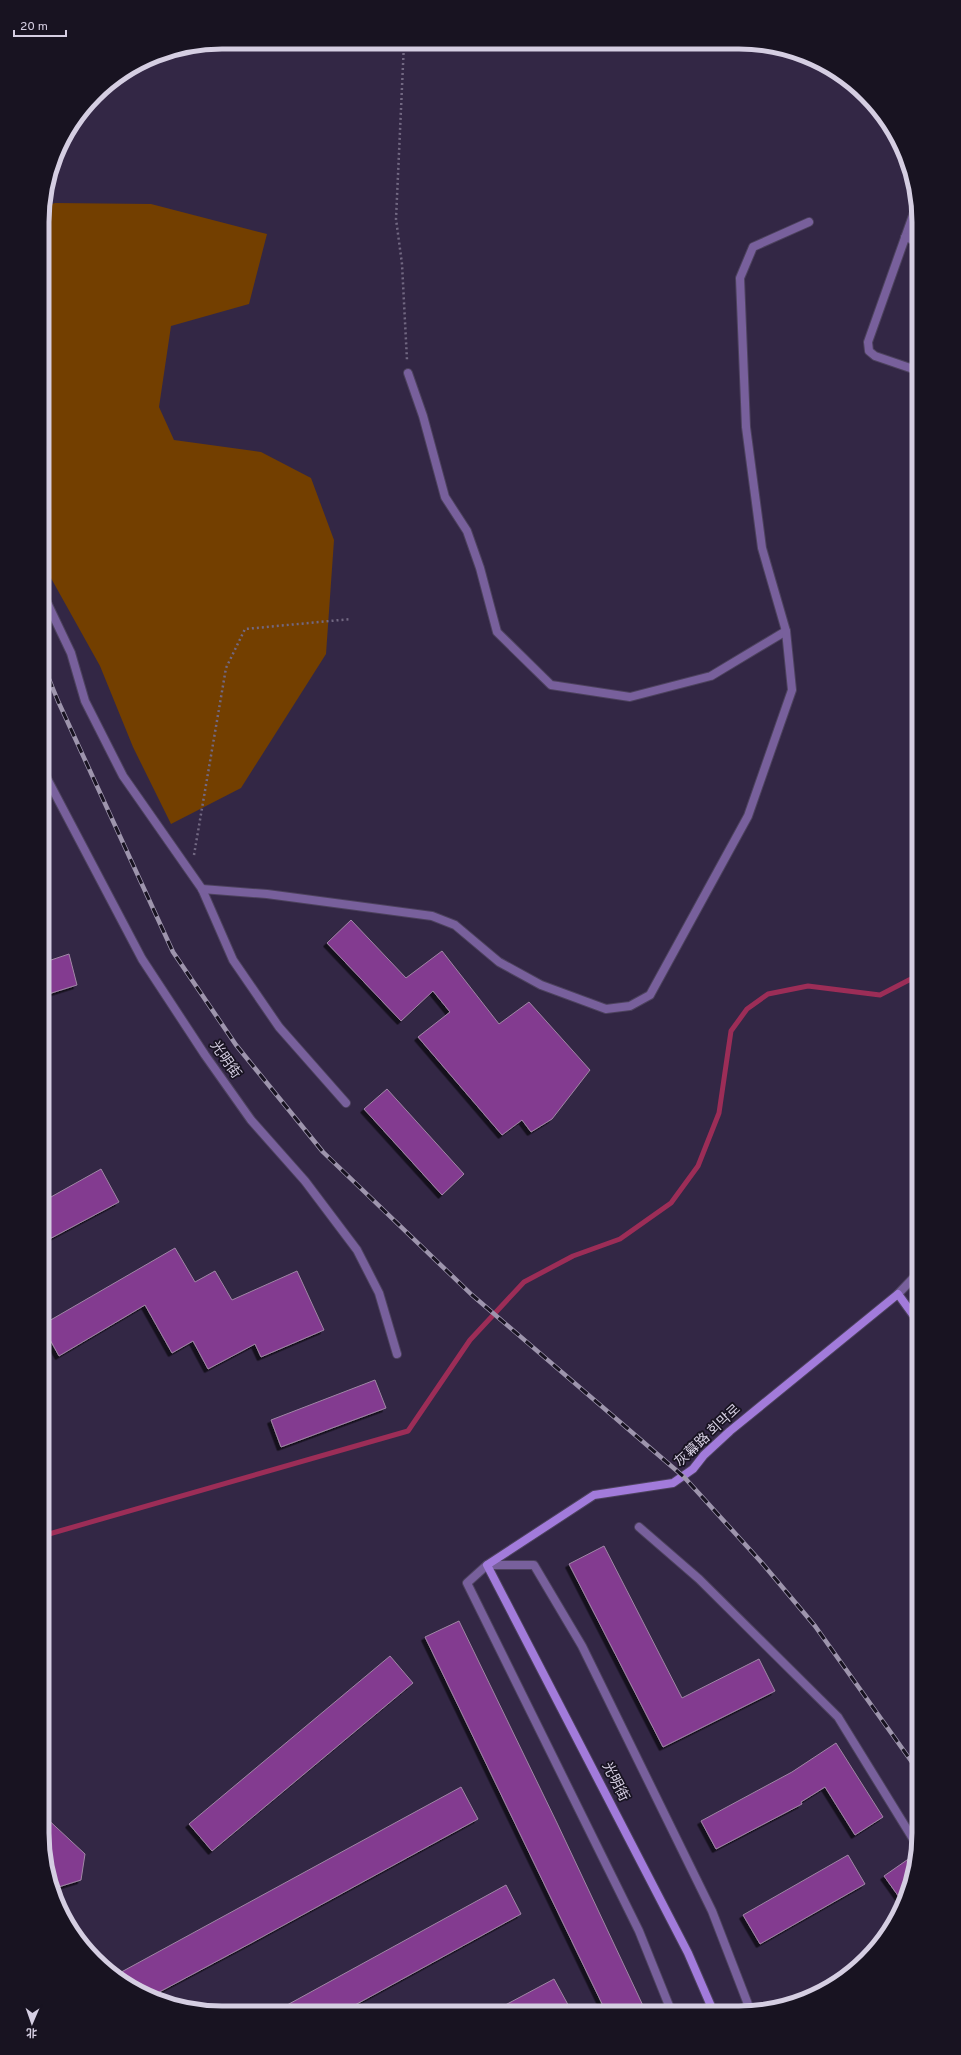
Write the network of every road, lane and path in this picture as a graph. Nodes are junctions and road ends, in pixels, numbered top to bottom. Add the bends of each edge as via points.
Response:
1 (404, 49) edge
2 (912, 218) edge
3 (809, 222) dead end
4 (905, 237) junction
5 (912, 240) edge
6 (912, 369) edge
7 (408, 373) joint
8 (49, 607) edge
9 (351, 619) dead end
10 (786, 631) junction
11 (49, 781) edge
12 (191, 873) junction
13 (202, 889) junction
14 (346, 1103) dead end
15 (912, 1279) edge
16 (898, 1294) junction
17 (912, 1313) edge
18 (397, 1354) dead end
19 (639, 1527) dead end
20 (487, 1565) junction
21 (912, 1837) edge
22 (669, 2006) edge
23 (711, 2006) edge
24 (749, 2006) edge

1 - 7 path via 396,219 402,264
2 - 4 street
3 - 10 street via 753,246 740,278 746,427 762,548
4 - 5 street
4 - 6 street via 868,342 869,351 875,356
7 - 10 street via 423,416 445,497 466,531 480,568 497,632 551,685 630,697 711,676
8 - 12 street via 71,654 85,701 123,776
9 - 12 path via 245,629 226,668
10 - 13 street via 792,690 748,816 650,995 630,1006 606,1009 541,985 499,962 455,925 432,916 267,894
11 - 18 street, 光明街 via 142,959 205,1055 251,1120 305,1181 357,1250 380,1293
12 - 13 street
13 - 14 street via 233,960 278,1027
15 - 16 street, 灰幕路 회막로
16 - 17 main road
16 - 20 main road, 灰幕路 회막로 via 730,1431 684,1477 673,1483 594,1495
19 - 21 street via 699,1579 838,1717
20 - 22 street via 468,1583 639,1931
20 - 23 main road, 光明街 via 688,1952
20 - 24 street via 534,1565 582,1646 712,1911

